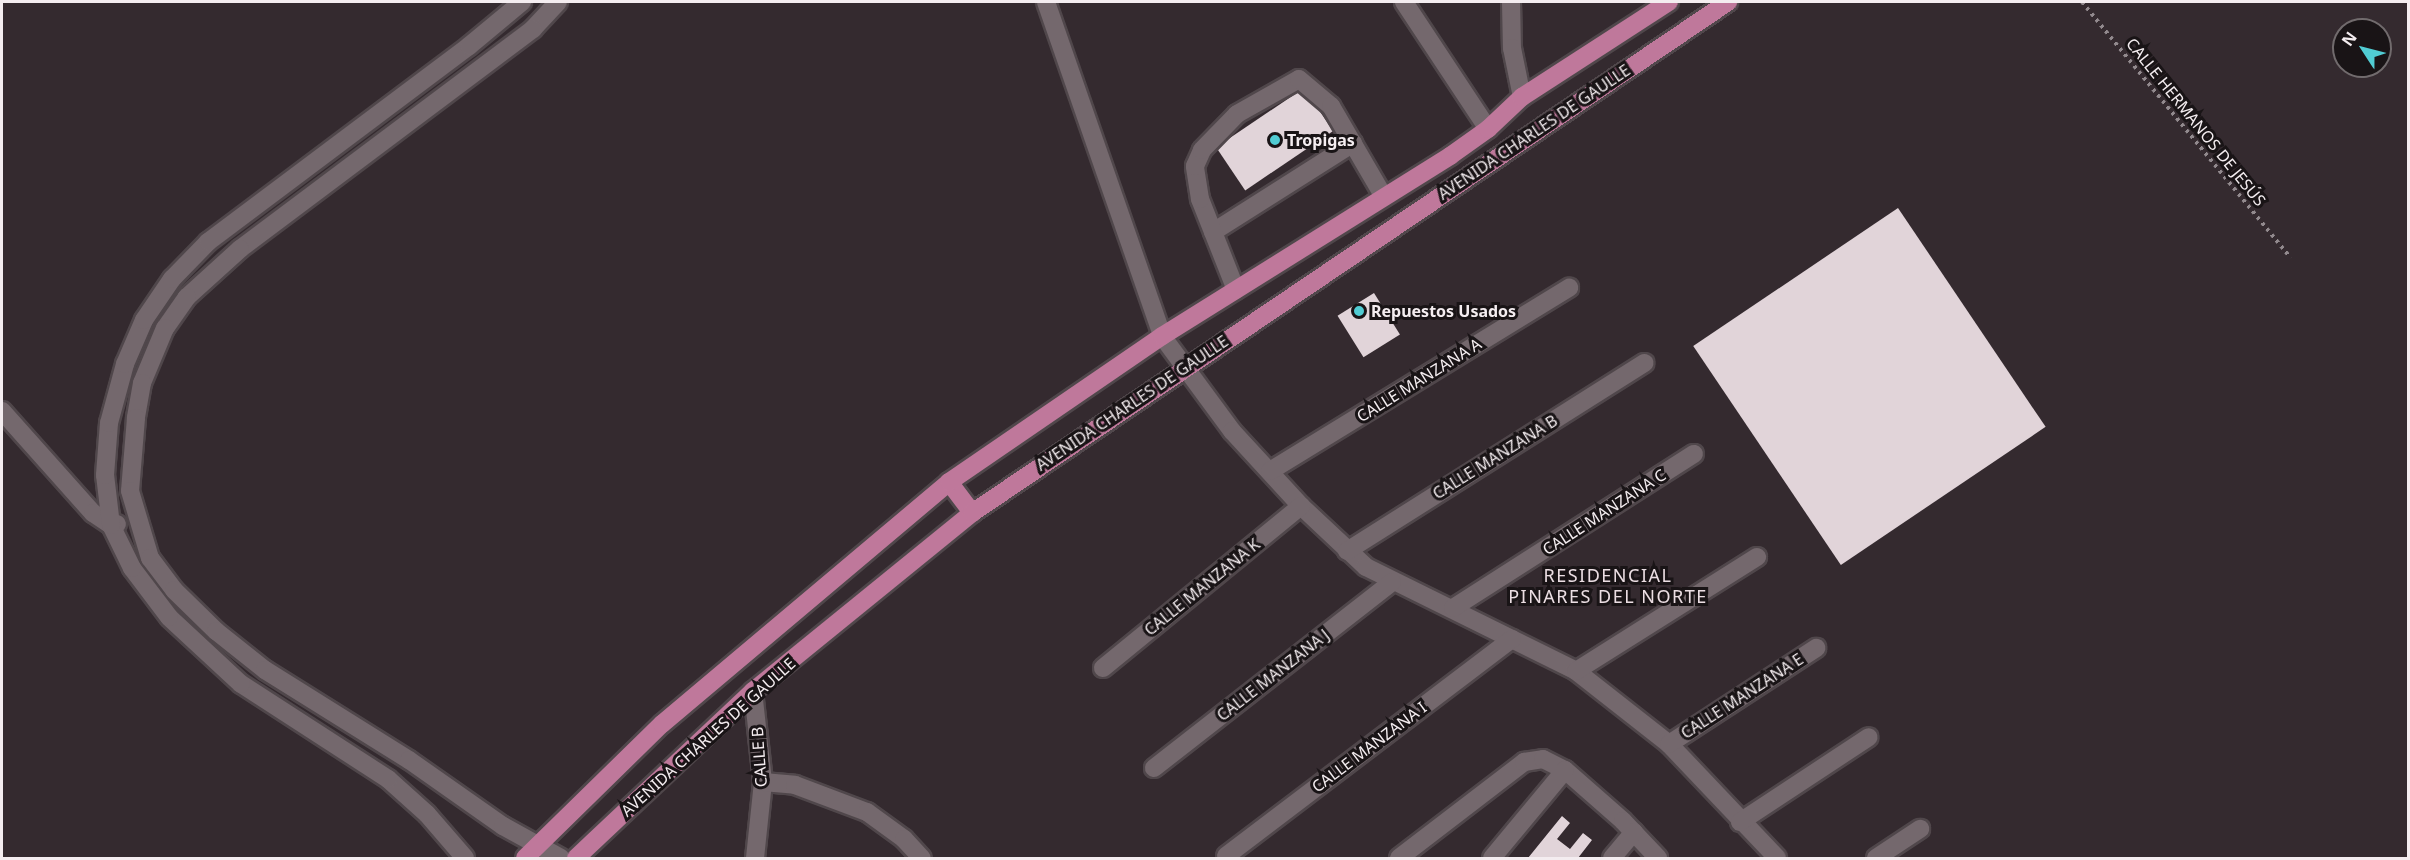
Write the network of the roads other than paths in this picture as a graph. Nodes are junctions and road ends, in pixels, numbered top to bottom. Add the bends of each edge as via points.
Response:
1 (522, 2) edge
2 (558, 2) edge
3 (1046, 2) edge
4 (1404, 2) edge
5 (1510, 2) edge
6 (1669, 2) edge
7 (1728, 2) edge
8 (1522, 97) junction
9 (1488, 129) junction
10 (1353, 143) junction
11 (1384, 197) junction
12 (1214, 232) junction
13 (1569, 288) dead end
14 (1236, 290) junction
15 (1162, 336) junction
16 (1644, 363) dead end
17 (1183, 367) junction
18 (2, 411) edge
19 (1694, 454) dead end
20 (1270, 471) junction
21 (949, 482) junction
22 (1301, 506) junction
23 (972, 513) junction
24 (137, 521) junction
25 (111, 525) junction
26 (1347, 551) junction
27 (1757, 557) dead end
28 (1392, 582) junction
29 (1454, 608) junction
30 (1512, 639) junction
31 (1816, 648) dead end
32 (1102, 668) dead end
33 (1576, 671) junction
34 (753, 691) junction
35 (1869, 737) dead end
36 (1669, 744) junction
37 (1154, 768) dead end
38 (1565, 770) junction
39 (763, 782) junction
40 (1740, 822) junction
41 (1920, 829) dead end
42 (1634, 832) junction
43 (539, 844) junction
44 (1226, 856) dead end
45 (465, 858) edge
46 (525, 858) edge
47 (561, 858) edge
48 (576, 858) edge
49 (755, 858) edge
50 (922, 858) edge
51 (1399, 858) edge
52 (1492, 858) edge
53 (1612, 858) edge
54 (1658, 858) edge
55 (1777, 858) edge
56 (1876, 858) edge

1 - 25 street via 470,46 208,242 172,279 139,331 125,364 109,423 105,475
2 - 24 street via 533,29 240,249 187,297 165,328 142,383 131,479
3 - 15 street
4 - 9 street
5 - 8 street via 1512,48
6 - 8 main road, AVENIDA CHARLES DE GAULLE
7 - 17 main road, AVENIDA CHARLES DE GAULLE
8 - 9 main road, AVENIDA CHARLES DE GAULLE
9 - 11 main road, AVENIDA CHARLES DE GAULLE
10 - 11 street
10 - 12 street
10 - 12 street via 1331,106 1299,79 1247,108 1202,150 1195,166 1200,199
11 - 14 main road, AVENIDA CHARLES DE GAULLE
12 - 14 street
13 - 20 street, CALLE MANZANA A
14 - 15 main road, AVENIDA CHARLES DE GAULLE
15 - 17 street
15 - 21 main road, AVENIDA CHARLES DE GAULLE
16 - 26 street, CALLE MANZANA B
17 - 20 street via 1232,431
17 - 23 main road, AVENIDA CHARLES DE GAULLE
18 - 25 street via 93,513
19 - 29 street, CALLE MANZANA C
20 - 22 street
21 - 23 main road
21 - 43 main road, AVENIDA CHARLES DE GAULLE via 662,724
22 - 26 street
22 - 32 street, CALLE MANZANA K
23 - 34 main road, AVENIDA CHARLES DE GAULLE
24 - 25 street
24 - 43 street via 150,558 174,590 216,631 265,670 409,760 503,826
25 - 45 street via 132,568 170,617 241,684 388,779 427,814
26 - 28 street
27 - 33 street
28 - 29 street
28 - 37 street, CALLE MANZANA J
29 - 30 street
30 - 33 street
30 - 44 street, CALLE MANZANA I
31 - 36 street, CALLE MANZANA E
33 - 36 street
34 - 39 street, CALLE B
34 - 48 main road, AVENIDA CHARLES DE GAULLE
35 - 40 street
36 - 40 street
38 - 42 street
38 - 51 street via 1543,759 1524,762
38 - 52 street
39 - 49 street, CALLE B
39 - 50 street via 795,784 867,812 904,839
40 - 55 street
41 - 56 street
42 - 53 street
42 - 54 street
43 - 46 main road, AVENIDA CHARLES DE GAULLE
43 - 47 street

